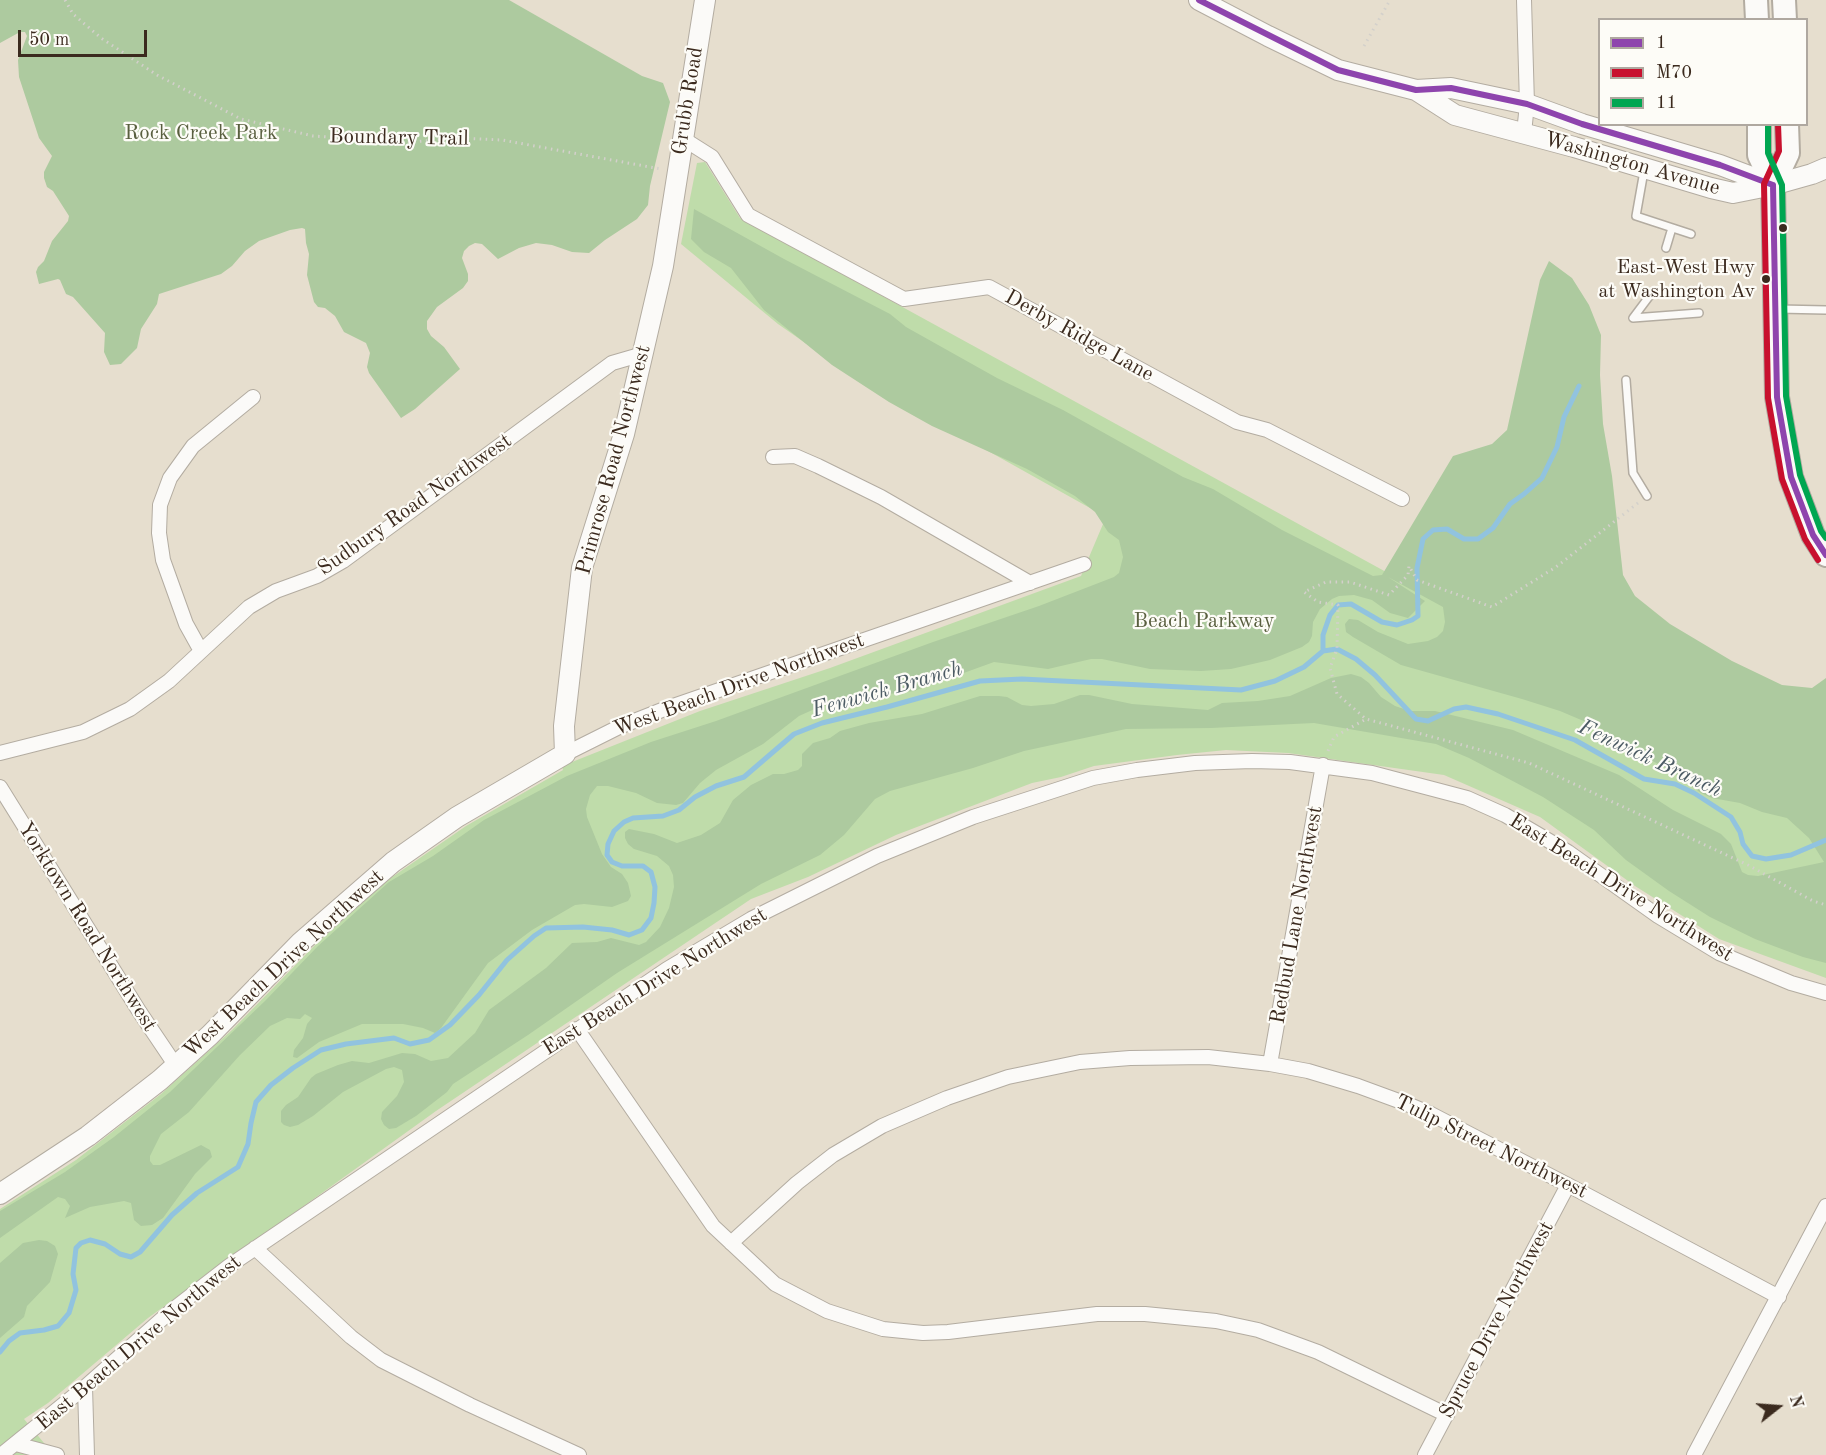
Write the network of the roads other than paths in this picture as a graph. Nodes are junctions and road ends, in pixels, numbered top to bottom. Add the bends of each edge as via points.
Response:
1 (705, 0) edge
2 (1199, 0) edge
3 (1524, 0) edge
4 (1756, 0) edge
5 (1784, 0) edge
6 (1757, 18) edge
7 (1785, 18) edge
8 (1416, 90) junction
9 (1527, 104) junction
10 (1759, 126) edge
11 (1787, 126) edge
12 (1524, 133) junction
13 (682, 138) junction
14 (1645, 168) junction
15 (1826, 168) edge
16 (1773, 185) junction
17 (672, 202) joint
18 (1672, 228) junction
19 (1691, 234) dead end
20 (1666, 249) dead end
21 (1652, 294) dead end
22 (1776, 309) junction
23 (1826, 310) edge
24 (1699, 313) dead end
25 (643, 354) junction
26 (1626, 380) dead end
27 (253, 397) dead end
28 (773, 457) dead end
29 (1647, 496) road end
30 (1402, 499) dead end
31 (1826, 555) edge
32 (1084, 564) dead end
33 (1030, 583) junction
34 (201, 651) junction
35 (0, 753) edge
36 (565, 754) junction
37 (1323, 765) junction
38 (0, 787) edge
39 (1826, 993) edge
40 (577, 1029) junction
41 (1270, 1064) junction
42 (176, 1066) junction
43 (1568, 1185) junction
44 (0, 1194) edge
45 (1826, 1206) edge
46 (731, 1243) junction
47 (255, 1248) junction
48 (1779, 1297) junction
49 (85, 1387) junction
50 (1447, 1415) junction
51 (16, 1444) junction
52 (1, 1455) edge
53 (57, 1455) edge
54 (87, 1455) edge
55 (579, 1455) edge
56 (1425, 1455) edge
57 (1694, 1455) edge

1 - 13 street, Grubb Road
2 - 8 street, Washington Avenue via 1338,70
3 - 9 street
4 - 6 main road
5 - 7 main road
8 - 9 street, Washington Avenue via 1451,88
8 - 12 street, Washington Avenue via 1455,115
9 - 12 street
9 - 16 street, Washington Avenue
10 - 16 main road via 1759,155
11 - 16 main road via 1788,153
12 - 14 street, Washington Avenue
13 - 17 street, Grubb Road
13 - 30 street, Derby Ridge Lane via 712,157 748,215 904,300 989,286 1238,422 1267,430
14 - 16 street, Washington Avenue via 1733,193
14 - 18 lane via 1636,216
15 - 16 street
16 - 22 main road
17 - 25 street, Primrose Road Northwest via 663,266
18 - 19 lane
18 - 20 lane
21 - 24 lane via 1633,318
22 - 23 lane
22 - 31 main road via 1777,397 1791,477 1813,535
25 - 34 street, Sudbury Road Northwest via 612,363 330,569 276,591 249,607
25 - 36 street, Primrose Road Northwest via 624,434 582,568 564,726
26 - 29 lane via 1633,473
27 - 34 street via 192,446 170,478 160,505 158,526 163,560 186,624
28 - 33 street via 795,456 818,466 881,497
32 - 33 street, West Beach Drive Northwest
33 - 36 street, West Beach Drive Northwest via 683,702
34 - 35 street, Sudbury Road Northwest via 158,690 116,717 65,738
36 - 42 street, West Beach Drive Northwest via 473,807 393,862 301,942
37 - 39 street, East Beach Drive Northwest via 1372,773 1467,798 1505,815 1568,852 1658,916 1719,953
37 - 40 street, East Beach Drive Northwest via 1225,761 1137,770 1083,781 974,816 877,856 759,915 667,969
37 - 41 street, Redbud Lane Northwest
38 - 42 street, Yorktown Road Northwest
40 - 46 street via 695,1201
40 - 47 street, East Beach Drive Northwest
41 - 43 street, Tulip Street Northwest via 1334,1078 1407,1104
41 - 46 street, Tulip Street Northwest via 1208,1057 1130,1058 1052,1067 980,1086 919,1109 849,1144 811,1171
42 - 44 street, West Beach Drive Northwest via 88,1136
43 - 48 street, Tulip Street Northwest
43 - 50 street, Spruce Drive Northwest
45 - 48 street
46 - 50 street via 785,1290 827,1311 883,1329 940,1333 1121,1313 1216,1320 1309,1348
47 - 49 street, East Beach Drive Northwest via 178,1305
47 - 55 street via 381,1360
48 - 57 street
49 - 51 street, East Beach Drive Northwest
49 - 54 street
50 - 56 street, Spruce Drive Northwest
51 - 52 street, East Beach Drive Northwest
51 - 53 street

